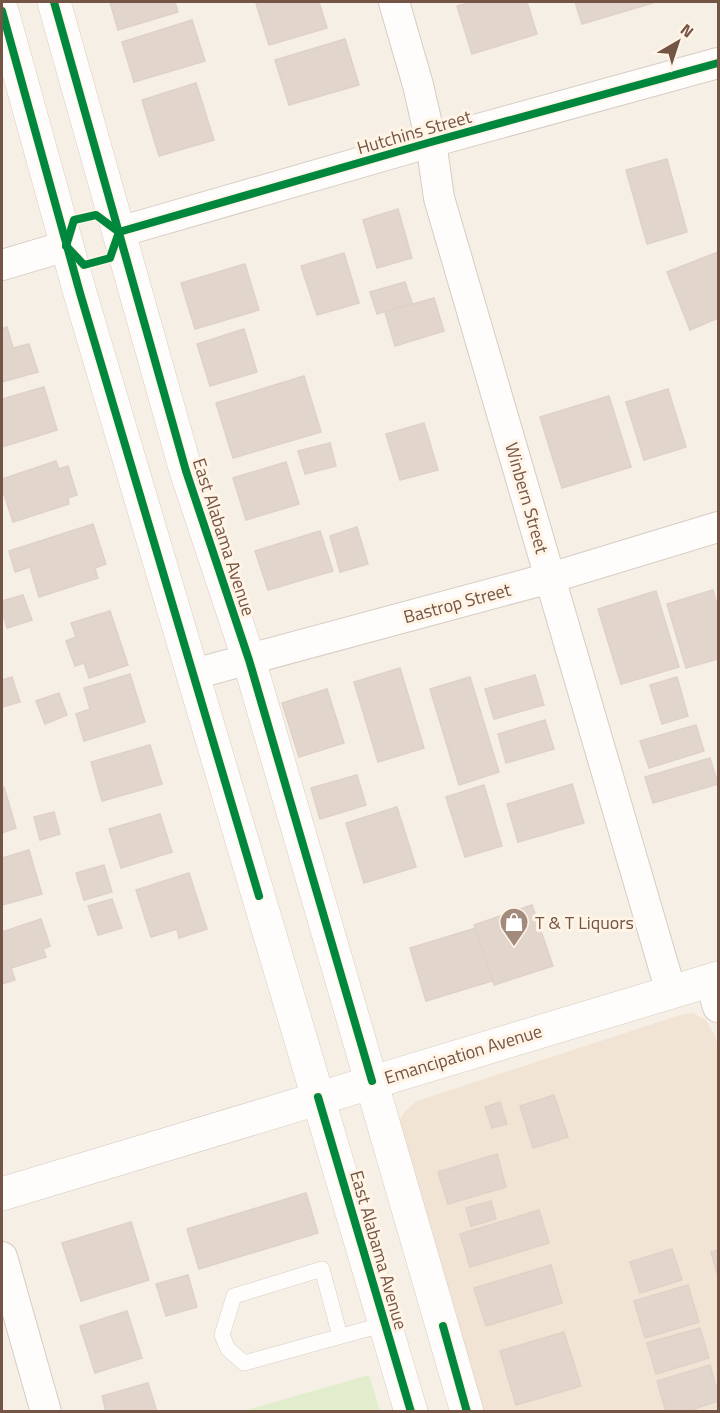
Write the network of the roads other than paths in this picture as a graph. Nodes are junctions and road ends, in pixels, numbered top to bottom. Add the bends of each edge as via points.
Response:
1 (54, 2) edge
2 (394, 2) edge
3 (2, 10) edge
4 (718, 63) edge
5 (431, 142) junction
6 (119, 232) junction
7 (66, 246) junction
8 (2, 265) edge
9 (718, 527) edge
10 (550, 578) junction
11 (249, 660) junction
12 (194, 674) junction
13 (716, 988) edge
14 (671, 992) junction
15 (372, 1081) junction
16 (318, 1097) junction
17 (2, 1194) edge
18 (2, 1257) edge
19 (385, 1324) junction
20 (340, 1336) junction
21 (46, 1412) edge
22 (411, 1412) edge
23 (467, 1412) edge

1 - 6 street, East Alabama Avenue
2 - 5 street, Winbern Street
3 - 7 street, East Alabama Avenue
4 - 5 street, Hutchins Street
5 - 6 street, Hutchins Street
5 - 10 street, Winbern Street via 439,198
6 - 11 street, East Alabama Avenue via 186,471
7 - 8 street
7 - 12 street, East Alabama Avenue
9 - 10 street, Bastrop Street
10 - 11 street, Bastrop Street
10 - 14 street, Winbern Street
11 - 12 street, Bastrop Street
11 - 15 street, East Alabama Avenue
12 - 16 street, East Alabama Avenue
13 - 14 street, Emancipation Avenue
14 - 15 street, Emancipation Avenue
15 - 16 street, Emancipation Avenue
15 - 23 street, East Alabama Avenue
16 - 17 street, Emancipation Avenue
16 - 19 street, East Alabama Avenue
18 - 21 street
19 - 20 lane
19 - 22 street, East Alabama Avenue
20 - 20 lane via 244,1363 228,1349 222,1335 234,1296 322,1269

